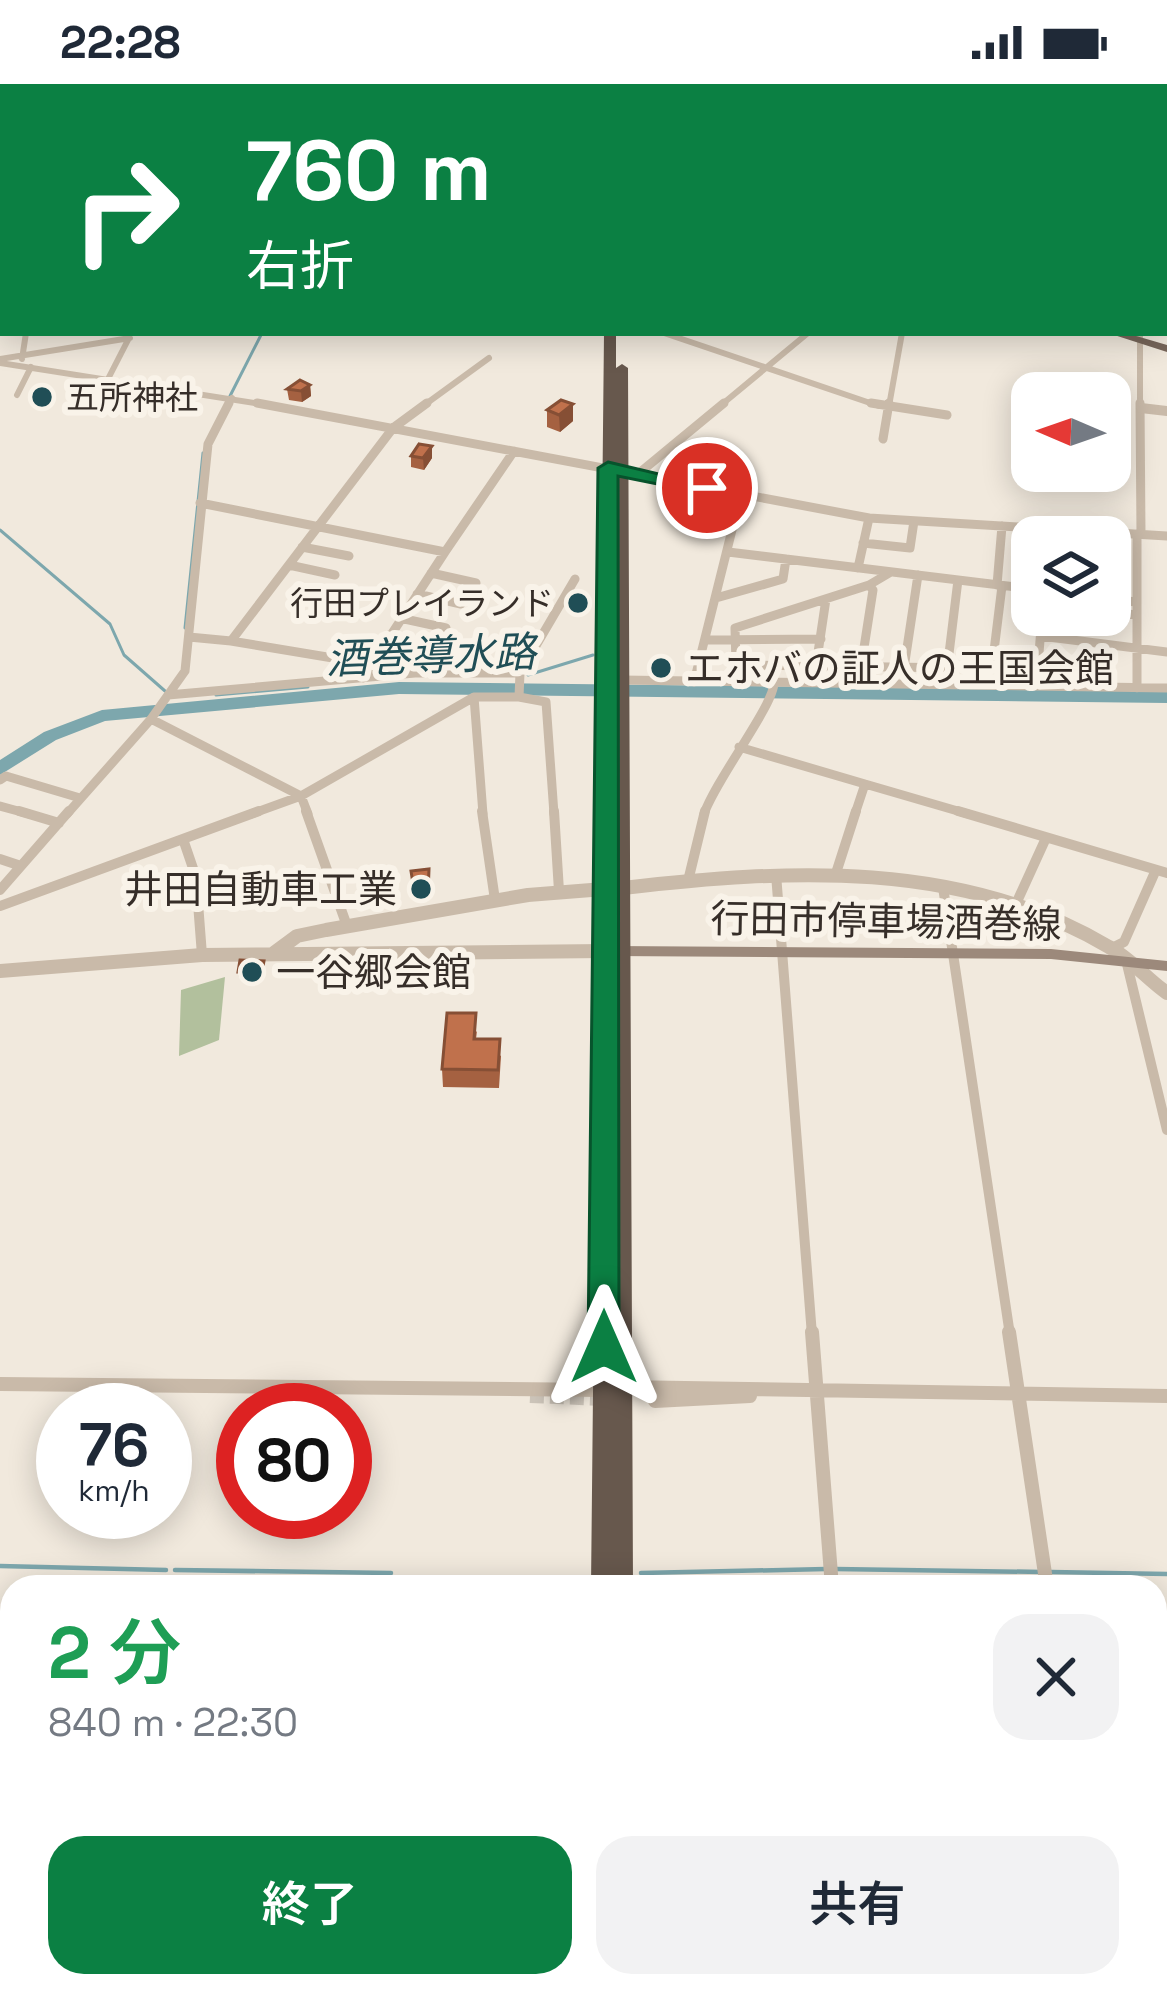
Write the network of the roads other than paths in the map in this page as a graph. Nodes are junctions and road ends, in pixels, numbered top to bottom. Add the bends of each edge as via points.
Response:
1 (26, 336) edge
2 (127, 336) edge
3 (132, 336) edge
4 (610, 336) edge
5 (621, 336) edge
6 (674, 336) edge
7 (804, 336) edge
8 (901, 336) edge
9 (1140, 337) edge
10 (1167, 349) edge
11 (23, 354) junction
12 (489, 358) dead end
13 (0, 361) edge
14 (26, 366) junction
15 (766, 368) junction
16 (110, 376) junction
17 (17, 395) dead end
18 (228, 397) junction
19 (1141, 408) junction
20 (888, 409) junction
21 (1167, 410) edge
22 (947, 415) dead end
23 (393, 428) junction
24 (883, 439) dead end
25 (514, 451) junction
26 (623, 471) junction
27 (741, 494) junction
28 (200, 503) junction
29 (869, 518) junction
30 (914, 521) junction
31 (317, 526) junction
32 (1002, 526) junction
33 (1139, 534) junction
34 (1167, 536) edge
35 (863, 543) junction
36 (302, 547) junction
37 (445, 552) junction
38 (728, 552) junction
39 (349, 556) dead end
40 (787, 560) junction
41 (289, 566) junction
42 (858, 568) junction
43 (891, 572) junction
44 (431, 573) junction
45 (334, 575) dead end
46 (918, 575) junction
47 (575, 579) dead end
48 (958, 580) junction
49 (476, 583) dead end
50 (869, 585) junction
51 (999, 585) junction
52 (1011, 586) edge
53 (417, 594) junction
54 (716, 598) junction
55 (826, 599) junction
56 (1131, 601) edge
57 (1136, 602) junction
58 (460, 604) dead end
59 (1131, 614) edge
60 (1136, 615) junction
61 (400, 618) junction
62 (446, 628) dead end
63 (388, 635) junction
64 (1041, 636) joint
65 (189, 637) junction
66 (821, 639) junction
67 (705, 640) junction
68 (734, 640) junction
69 (231, 641) junction
70 (436, 646) dead end
71 (1136, 648) junction
72 (1167, 652) edge
73 (369, 664) junction
74 (768, 666) junction
75 (816, 666) junction
76 (861, 667) junction
77 (904, 668) junction
78 (948, 668) junction
79 (992, 668) junction
80 (363, 678) junction
81 (694, 682) junction
82 (945, 686) junction
83 (520, 687) junction
84 (773, 687) junction
85 (616, 688) junction
86 (1137, 688) junction
87 (1167, 688) edge
88 (473, 697) junction
89 (165, 700) junction
90 (152, 718) junction
91 (739, 747) junction
92 (0, 780) edge
93 (865, 784) junction
94 (301, 796) junction
95 (80, 798) junction
96 (0, 806) edge
97 (59, 824) junction
98 (1046, 838) junction
99 (183, 839) junction
100 (0, 859) edge
101 (21, 866) junction
102 (837, 870) junction
103 (1161, 873) edge
104 (776, 874) junction
105 (688, 881) junction
106 (943, 887) junction
107 (613, 889) junction
108 (0, 890) edge
109 (559, 891) junction
110 (495, 900) junction
111 (0, 906) edge
112 (1016, 906) junction
113 (347, 926) junction
114 (613, 951) junction
115 (951, 952) junction
116 (274, 953) junction
117 (781, 953) junction
118 (1119, 954) junction
119 (202, 955) junction
120 (1167, 966) edge
121 (0, 971) edge
122 (1167, 993) edge
123 (1167, 1130) edge
124 (0, 1384) edge
125 (613, 1388) junction
126 (459, 1391) junction
127 (771, 1392) junction
128 (816, 1392) junction
129 (1016, 1395) junction
130 (530, 1396) tunnel mouth
131 (1167, 1396) edge
132 (655, 1402) dead end
133 (603, 1575) edge
134 (621, 1575) edge
135 (831, 1575) edge
136 (1045, 1575) edge

1 - 11 street
2 - 11 street
3 - 16 street
4 - 26 highway
5 - 26 highway
6 - 15 street
7 - 15 street
8 - 20 street
9 - 10 main road
9 - 19 street
11 - 13 street
11 - 14 street
12 - 23 street
13 - 14 street
14 - 16 street
14 - 17 street
15 - 20 street
15 - 26 street
16 - 18 street
18 - 23 street
18 - 28 street via 208,444
19 - 21 street
19 - 33 street
20 - 22 street
20 - 24 street
23 - 25 street
23 - 31 street
25 - 26 street
25 - 37 street
26 - 27 street
26 - 85 highway
27 - 29 street
27 - 38 street
28 - 31 street
28 - 65 street
29 - 30 street
29 - 35 street
30 - 32 street
30 - 35 street via 910,548
31 - 36 street
31 - 37 street
32 - 33 street
32 - 51 street
33 - 34 street
33 - 57 street
35 - 42 street
36 - 39 street
36 - 41 street
37 - 44 street
38 - 40 street
38 - 54 street
40 - 42 street
40 - 54 street via 783,578
41 - 45 street
41 - 69 street
42 - 43 street
43 - 46 street
43 - 50 street
44 - 49 street
44 - 53 street
46 - 48 street
46 - 77 street
47 - 83 street
48 - 51 street
48 - 78 street
50 - 55 street
50 - 76 street
51 - 52 street
51 - 79 street
53 - 58 street
53 - 61 street
54 - 67 street
55 - 66 street
55 - 68 street via 735,628
56 - 57 street
57 - 60 street
59 - 60 street
60 - 71 street
61 - 62 street
61 - 63 street
63 - 70 street
63 - 73 street
64 - 71 street
64 - 79 street via 1038,666
65 - 69 street
65 - 89 street via 185,670
66 - 68 street
66 - 75 street
67 - 68 street
67 - 81 street
68 - 74 street via 736,665
69 - 73 street
71 - 72 street
71 - 86 street
73 - 80 street
74 - 75 street
74 - 84 street
75 - 76 street
76 - 77 street
77 - 78 street
78 - 79 street
78 - 82 street
80 - 83 street
80 - 89 street
81 - 84 street
81 - 85 street
82 - 84 street
82 - 86 street
83 - 88 street
83 - 109 street via 546,702
84 - 91 street
85 - 107 highway
86 - 87 street
88 - 94 street
88 - 110 street
89 - 90 street
90 - 94 street
90 - 95 street
91 - 93 street
91 - 105 street via 714,780
92 - 95 street
93 - 98 street
93 - 102 street
94 - 99 street
94 - 113 street
95 - 97 street
96 - 97 street
97 - 101 street
98 - 103 street
98 - 112 street
99 - 111 street
99 - 119 street via 196,877
100 - 101 street
101 - 108 street
102 - 104 street
102 - 106 street
103 - 118 street
104 - 105 street
104 - 117 street
105 - 107 street
106 - 112 street
106 - 115 street
107 - 109 street
107 - 114 highway
109 - 110 street
110 - 113 street
112 - 118 street
113 - 116 street via 297,936
114 - 116 street
114 - 117 main road, 行田市停車場酒巻線
114 - 125 highway
115 - 117 main road, 行田市停車場酒巻線
115 - 118 main road, 行田市停車場酒巻線
115 - 129 street
116 - 119 street
117 - 128 street
118 - 120 main road, 行田市停車場酒巻線
118 - 122 street
118 - 123 street
119 - 121 street
124 - 126 street
125 - 126 street
125 - 127 street
125 - 133 highway
125 - 134 highway
126 - 130 street
127 - 128 street
127 - 132 street
128 - 129 street
128 - 135 street
129 - 131 street
129 - 136 street

